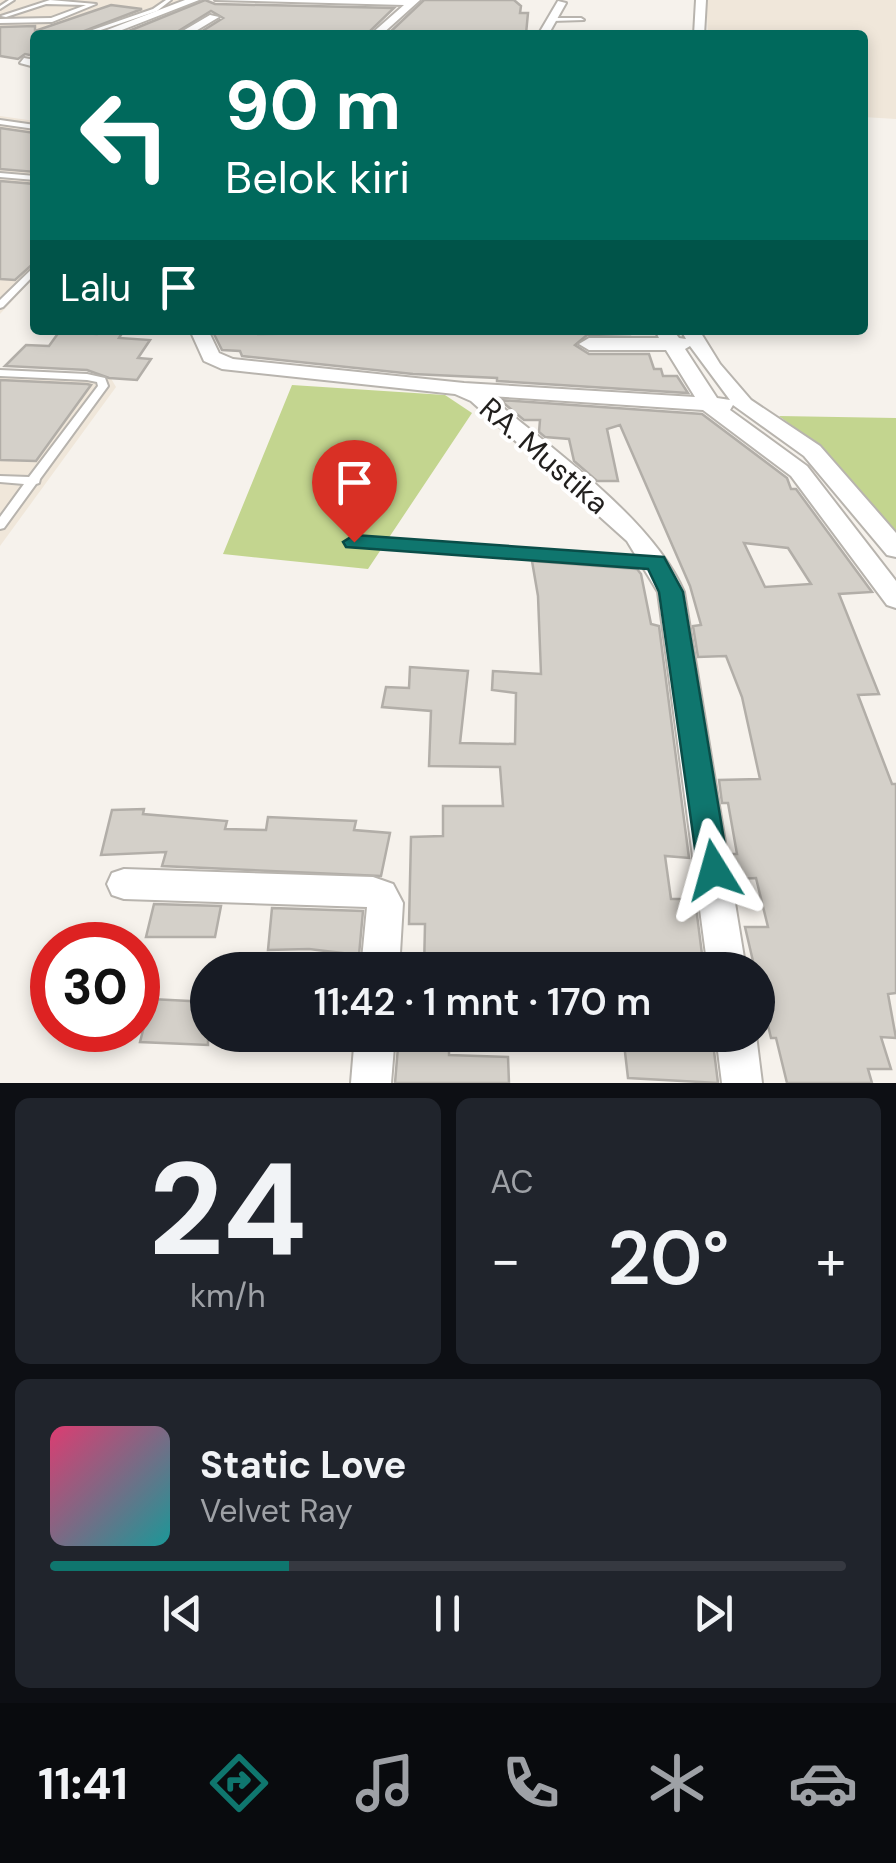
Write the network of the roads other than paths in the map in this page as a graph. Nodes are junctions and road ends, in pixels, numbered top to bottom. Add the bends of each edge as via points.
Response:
1 (169, 0) edge
2 (194, 0) edge
3 (220, 0) edge
4 (310, 0) edge
5 (319, 0) edge
6 (701, 0) edge
7 (10, 1) edge
8 (51, 1) edge
9 (414, 1) edge
10 (64, 3) junction
11 (561, 3) dead end
12 (0, 5) edge
13 (116, 5) dead end
14 (214, 17) dead end
15 (0, 19) edge
16 (552, 19) junction
17 (581, 20) dead end
18 (15, 21) junction
19 (97, 30) edge
20 (113, 30) edge
21 (190, 30) edge
22 (381, 30) edge
23 (546, 30) edge
24 (699, 30) edge
25 (0, 122) edge
26 (30, 126) edge
27 (0, 175) edge
28 (30, 178) edge
29 (30, 275) edge
30 (0, 283) edge
31 (22, 284) junction
32 (0, 305) edge
33 (201, 335) edge
34 (681, 339) edge
35 (589, 344) dead end
36 (0, 373) edge
37 (459, 388) junction
38 (726, 405) junction
39 (0, 479) edge
40 (35, 481) junction
41 (847, 511) junction
42 (0, 525) edge
43 (354, 542) dead end
44 (896, 549) edge
45 (656, 562) junction
46 (896, 599) edge
47 (124, 884) dead end
48 (381, 952) edge
49 (724, 952) edge
50 (374, 1052) edge
51 (738, 1052) edge
52 (371, 1083) edge
53 (742, 1083) edge

1 - 19 lane
2 - 20 street
3 - 4 street
5 - 9 street
6 - 24 street
7 - 12 lane
8 - 10 lane
8 - 13 lane via 127,2
8 - 15 lane
9 - 22 street
10 - 18 lane
10 - 18 lane via 94,4 52,20
11 - 16 street
14 - 21 street
15 - 18 lane
16 - 17 lane
16 - 23 street
25 - 26 lane
27 - 28 lane
29 - 31 lane
30 - 31 lane
31 - 32 lane
33 - 37 street, RA. Mustika via 211,357 229,365
34 - 35 street
34 - 38 street
34 - 38 street
36 - 40 lane via 87,377 103,386
37 - 38 street
37 - 45 street, RA. Mustika via 508,420
38 - 41 street
38 - 41 street via 812,451
39 - 40 lane
40 - 42 lane
41 - 44 street
41 - 46 street
43 - 45 lane
45 - 49 street, RA. Mustika via 671,592
47 - 48 street via 373,892 385,903
50 - 52 street
51 - 53 street

